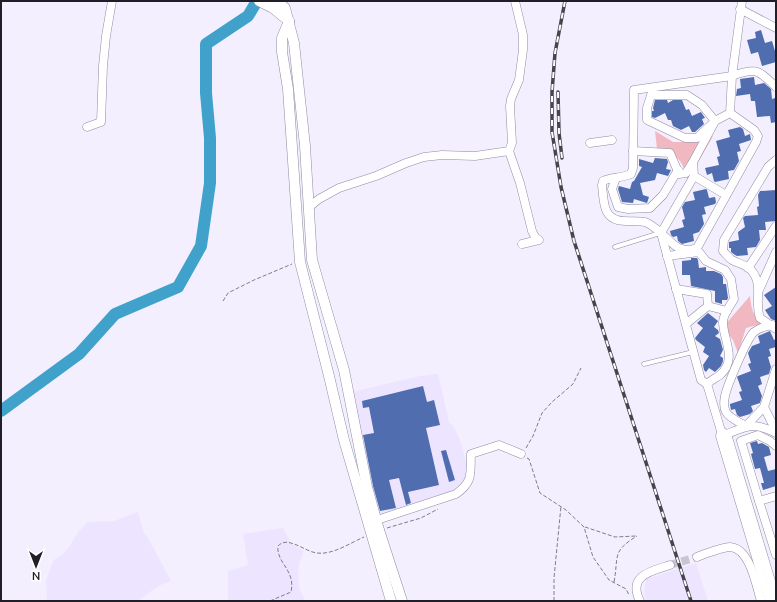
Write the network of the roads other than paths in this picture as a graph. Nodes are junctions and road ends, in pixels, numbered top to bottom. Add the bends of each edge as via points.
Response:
1 (112, 1) edge
2 (259, 1) edge
3 (515, 1) edge
4 (275, 4) edge
5 (741, 5) edge
6 (289, 21) junction
7 (776, 28) edge
8 (732, 76) junction
9 (776, 87) edge
10 (730, 113) junction
11 (715, 121) junction
12 (87, 127) dead end
13 (612, 140) dead end
14 (590, 143) dead end
15 (509, 151) junction
16 (633, 152) junction
17 (776, 160) edge
18 (693, 162) junction
19 (678, 170) junction
20 (694, 176) junction
21 (616, 178) junction
22 (726, 195) junction
23 (308, 208) junction
24 (776, 226) edge
25 (661, 233) junction
26 (522, 244) dead end
27 (615, 247) dead end
28 (698, 250) junction
29 (776, 252) edge
30 (667, 256) junction
31 (748, 268) junction
32 (676, 289) junction
33 (759, 290) junction
34 (708, 306) junction
35 (727, 311) junction
36 (686, 324) junction
37 (774, 327) edge
38 (694, 352) junction
39 (644, 364) dead end
40 (776, 369) edge
41 (707, 384) junction
42 (764, 407) junction
43 (746, 426) junction
44 (724, 432) junction
45 (776, 432) edge
46 (776, 446) edge
47 (743, 450) junction
48 (521, 454) road end
49 (729, 455) junction
50 (776, 496) edge
51 (759, 501) junction
52 (377, 520) junction
53 (375, 532) junction
54 (776, 555) edge
55 (697, 557) tunnel mouth
56 (670, 565) tunnel mouth
57 (776, 599) edge
58 (391, 601) edge
59 (402, 601) edge
60 (640, 601) edge
61 (761, 601) edge
62 (769, 601) edge
63 (772, 601) edge

1 - 12 street via 103,66 101,122
2 - 4 street
3 - 15 street via 523,35 523,50 519,80 510,106 512,144
4 - 6 street via 285,8
5 - 7 street
5 - 8 street
6 - 23 street via 298,71
6 - 53 street via 282,38 282,52 288,89 300,262 344,440
8 - 9 street via 746,70 760,72
8 - 10 street
8 - 16 street via 634,90
10 - 11 street
10 - 22 street via 754,130 758,136
11 - 11 street via 702,105 687,95 651,94 647,120 685,138 697,138
11 - 18 street
13 - 14 street
15 - 23 street via 475,156 424,157 338,188
15 - 26 street via 532,231 539,240
16 - 19 street via 670,153
16 - 21 street via 631,174
17 - 31 street via 768,167 724,240 723,251
18 - 19 street via 686,173 679,174
18 - 20 street
19 - 21 street via 663,195 650,208 618,207 612,189
20 - 22 street
20 - 25 street
21 - 25 street via 603,181 602,185 606,211 609,215 619,221 645,222
22 - 28 street
23 - 52 street via 312,260 344,370 367,487
24 - 31 street
25 - 27 lane
25 - 28 street via 681,250
25 - 30 street
28 - 30 street
28 - 35 street via 706,261 725,270 731,279 734,299
29 - 33 street
30 - 32 street
31 - 33 street via 757,280
32 - 34 street via 707,294
32 - 36 street
33 - 37 street via 760,318
34 - 35 street
34 - 36 street
35 - 41 street via 723,322 729,346 727,365 720,375
36 - 38 street
37 - 43 street via 764,326 755,331 747,341 725,394 726,412
38 - 39 lane
38 - 41 street via 701,380
40 - 42 street
41 - 44 street
42 - 43 street
42 - 45 street
43 - 44 street
43 - 45 street via 755,425
44 - 49 street
46 - 47 street via 758,435 741,441
47 - 49 street
47 - 51 street
48 - 52 street via 499,445 471,454 470,476 466,487 456,494
49 - 57 street
49 - 62 street
50 - 51 street
51 - 54 street
52 - 53 street
53 - 58 street
53 - 59 street
55 - 61 street via 729,547 739,550 747,558
56 - 60 street via 640,578 637,585
57 - 63 street

